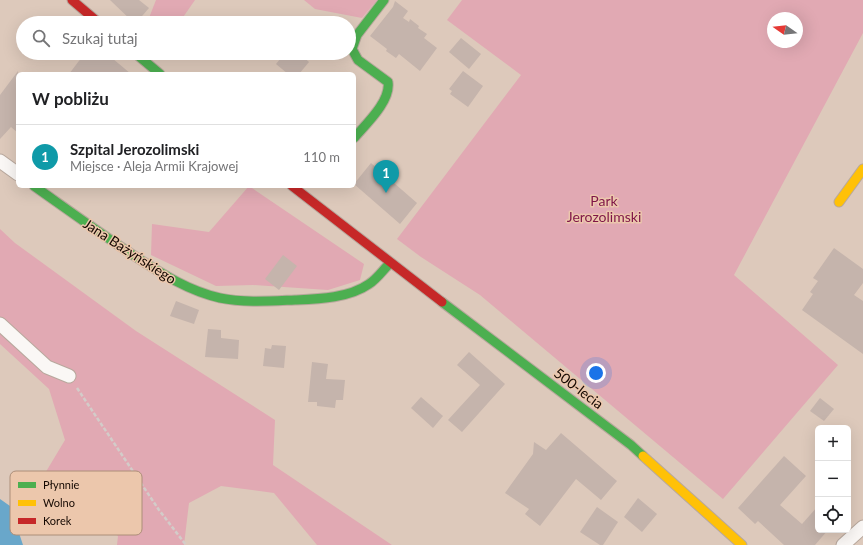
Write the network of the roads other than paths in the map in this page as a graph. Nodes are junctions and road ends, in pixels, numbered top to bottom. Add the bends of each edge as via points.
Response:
1 (72, 0) edge
2 (384, 0) edge
3 (91, 16) edge
4 (356, 38) edge
5 (356, 56) edge
6 (143, 60) edge
7 (158, 72) edge
8 (356, 136) edge
9 (0, 161) edge
10 (863, 169) edge
11 (16, 173) edge
12 (37, 188) edge
13 (294, 188) edge
14 (312, 188) edge
15 (305, 197) junction
16 (839, 202) dead end
17 (390, 263) junction
18 (0, 324) edge
19 (69, 376) road end
20 (863, 527) edge
21 (742, 545) edge
22 (843, 545) edge

1 - 3 main road
2 - 4 main road
5 - 8 main road via 388,82 389,89 383,104
6 - 7 main road
9 - 11 street
10 - 16 main road
12 - 17 main road, Jana Bażyńskiego via 110,241 165,276 219,298 286,301 336,296 367,285
13 - 15 main road, 500-lecia
14 - 15 street
15 - 17 main road, 500-lecia
17 - 21 main road, 500-lecia via 631,445
18 - 19 street via 47,367
20 - 22 street

